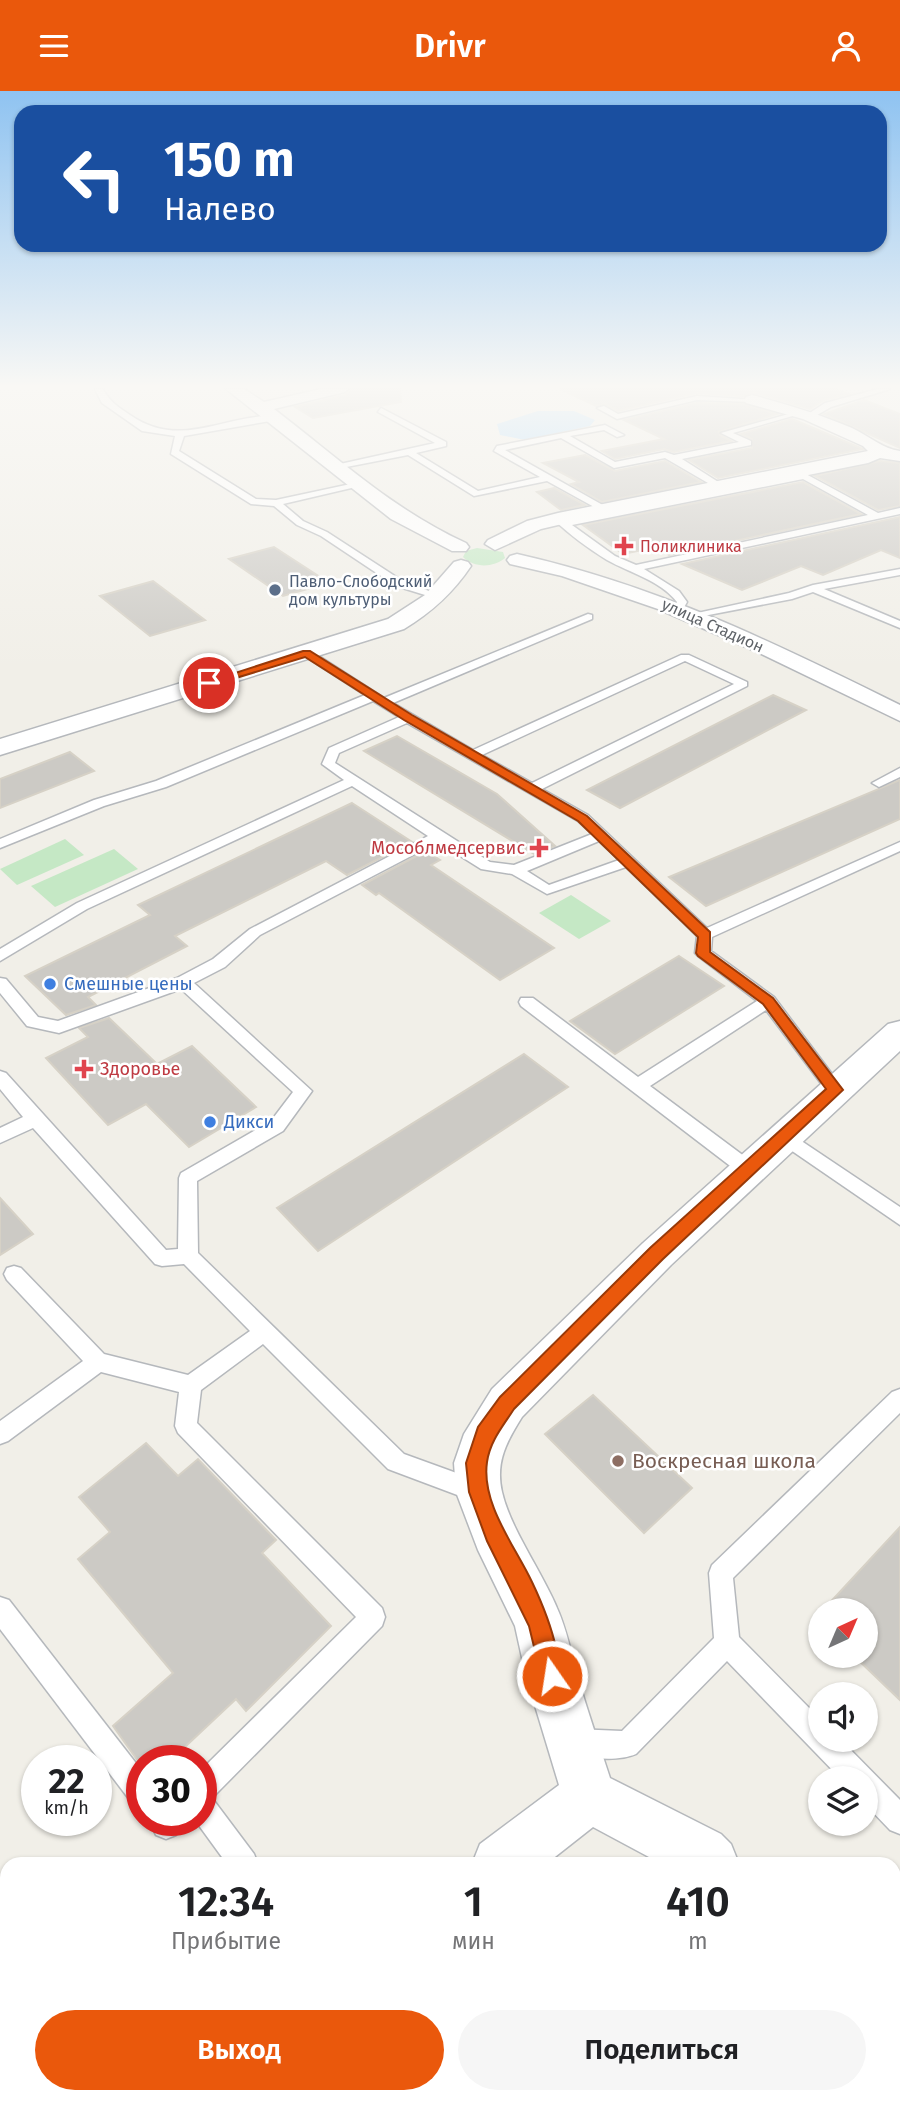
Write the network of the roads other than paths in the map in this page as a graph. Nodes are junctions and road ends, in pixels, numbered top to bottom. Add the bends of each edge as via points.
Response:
1 (223, 483) edge
2 (459, 483) edge
3 (526, 483) edge
4 (557, 483) edge
5 (713, 483) edge
6 (741, 483) edge
7 (767, 483) edge
8 (817, 483) edge
9 (357, 484) joint
10 (720, 487) junction
11 (276, 503) junction
12 (605, 510) junction
13 (900, 511) edge
14 (877, 516) junction
15 (561, 521) junction
16 (495, 544) junction
17 (517, 560) junction
18 (474, 563) junction
19 (635, 568) junction
20 (900, 572) edge
21 (813, 588) junction
22 (438, 596) junction
23 (686, 612) junction
24 (588, 617) dead end
25 (900, 625) edge
26 (307, 653) junction
27 (379, 699) junction
28 (900, 714) edge
29 (408, 718) junction
30 (0, 747) edge
31 (472, 755) junction
32 (900, 772) edge
33 (352, 781) junction
34 (879, 783) dead end
35 (531, 789) junction
36 (601, 835) junction
37 (438, 836) junction
38 (0, 843) edge
39 (900, 846) edge
40 (629, 861) junction
41 (516, 870) junction
42 (705, 936) junction
43 (0, 956) edge
44 (183, 982) junction
45 (0, 983) edge
46 (768, 1001) junction
47 (527, 1002) dead end
48 (900, 1032) edge
49 (638, 1086) junction
50 (4, 1088) edge
51 (835, 1090) junction
52 (35, 1119) junction
53 (0, 1136) edge
54 (785, 1137) junction
55 (749, 1170) junction
56 (900, 1217) edge
57 (188, 1257) junction
58 (14, 1274) dead end
59 (264, 1332) junction
60 (97, 1363) junction
61 (191, 1385) junction
62 (900, 1399) edge
63 (0, 1434) edge
64 (479, 1492) junction
65 (0, 1609) edge
66 (727, 1643) junction
67 (808, 1726) edge
68 (572, 1742) junction
69 (834, 1752) edge
70 (847, 1766) edge
71 (126, 1772) edge
72 (217, 1774) edge
73 (589, 1796) junction
74 (878, 1797) edge
75 (900, 1820) edge
76 (217, 1828) edge
77 (239, 1857) edge
78 (509, 1857) edge
79 (704, 1857) edge

1 - 11 lane via 254,502
2 - 3 lane via 477,494
4 - 12 lane
5 - 10 lane
6 - 10 street
7 - 15 lane
8 - 14 lane
9 - 11 lane
9 - 18 street
10 - 12 street
11 - 22 lane via 300,523 400,584
12 - 15 street
13 - 14 lane
14 - 19 lane
15 - 16 street via 534,525
15 - 19 lane via 611,558
16 - 17 street via 513,550
16 - 18 street via 475,543
17 - 18 street via 505,568
17 - 23 street, улица Стадион via 599,579
18 - 22 street
19 - 23 lane via 675,593
20 - 21 lane
21 - 23 lane via 792,596
21 - 25 lane
22 - 26 street via 396,624
23 - 28 street, улица Стадион
24 - 27 lane
26 - 27 lane
26 - 30 street
27 - 29 lane
27 - 38 lane
29 - 31 lane
29 - 33 lane via 333,751 328,764
31 - 35 lane
31 - 35 lane via 685,657 743,684
32 - 34 lane
33 - 37 lane
33 - 43 lane via 82,906
35 - 36 lane via 583,818
36 - 40 lane
36 - 41 lane
37 - 41 lane via 486,866
37 - 44 lane via 255,932 219,963
39 - 42 lane
40 - 41 lane via 547,890
40 - 42 lane
42 - 46 lane via 703,953
44 - 45 lane via 59,1027 33,1022
44 - 57 lane via 303,1091 277,1126 188,1178
46 - 49 lane
46 - 51 lane
47 - 49 lane
48 - 51 street
49 - 55 lane
50 - 52 lane
51 - 54 street
52 - 53 lane
52 - 57 lane via 162,1258
54 - 55 street
54 - 56 lane
55 - 64 street via 657,1254 504,1407 485,1434 477,1463
57 - 59 lane
58 - 60 lane
59 - 61 lane
59 - 64 lane via 396,1462
60 - 61 lane
60 - 63 lane
61 - 72 lane via 186,1426 373,1617
62 - 66 lane via 721,1573
64 - 68 street via 540,1626
65 - 71 lane
66 - 67 lane
66 - 68 lane via 627,1745
68 - 73 street
69 - 70 lane
73 - 78 street
73 - 79 street
74 - 75 lane
76 - 77 lane

